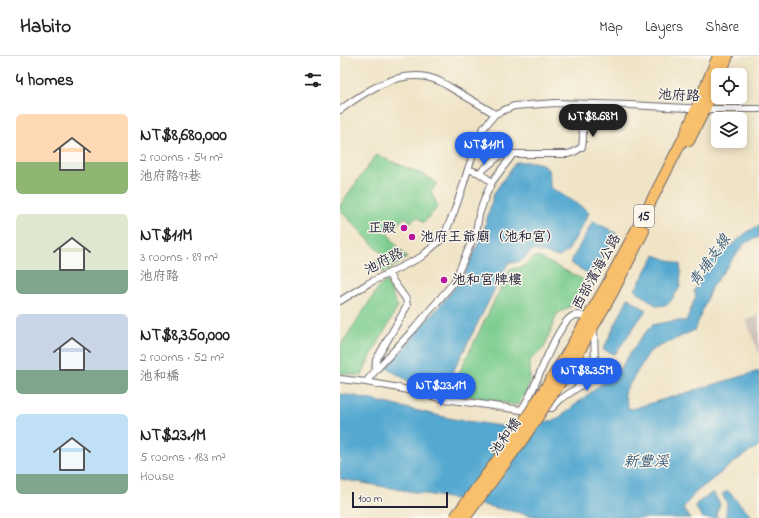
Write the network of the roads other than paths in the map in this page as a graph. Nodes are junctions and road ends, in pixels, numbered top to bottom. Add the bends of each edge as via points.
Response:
1 (718, 56) edge
2 (728, 56) edge
3 (723, 68) edge
4 (711, 91) edge
5 (579, 104) junction
6 (700, 109) junction
7 (759, 109) edge
8 (340, 110) edge
9 (495, 114) junction
10 (513, 154) junction
11 (468, 168) junction
12 (479, 173) junction
13 (492, 182) junction
14 (388, 274) junction
15 (340, 300) edge
16 (590, 322) junction
17 (557, 370) joint
18 (375, 371) junction
19 (568, 372) joint
20 (340, 379) edge
21 (366, 382) junction
22 (530, 397) junction
23 (540, 408) junction
24 (521, 410) junction
25 (458, 518) edge

1 - 6 main road, 西部濱海公路 / 15
2 - 3 main road
4 - 6 main road, 西部濱海公路 / 15
5 - 6 street, 池府路
5 - 9 street, 池府路 via 514,106
5 - 10 street via 584,133 582,147 568,154
6 - 7 street, 池府路
6 - 16 main road, 西部濱海公路 / 15 via 612,294
8 - 9 street via 374,88 394,79 417,76 439,81
9 - 11 street, 池府路 via 482,130
10 - 12 street via 502,154
10 - 13 street
11 - 12 street
11 - 14 street, 池府路 via 443,238 421,257
12 - 13 street
13 - 18 street via 484,197 476,232 454,282
14 - 15 street, 池府路
14 - 18 street via 406,299 407,306 376,360
16 - 17 main road, 西部濱海公路 / 15
16 - 19 main road, 西部濱海公路 / 15
16 - 22 street via 581,315 572,316 563,325
16 - 23 street via 595,365 593,377 552,408
17 - 25 main road, 池和橋 / 15, bridge
18 - 21 street
19 - 25 main road, 池和橋 / 15, bridge via 524,438
20 - 21 street
21 - 24 street via 445,399
22 - 23 street
22 - 24 street
23 - 24 street

